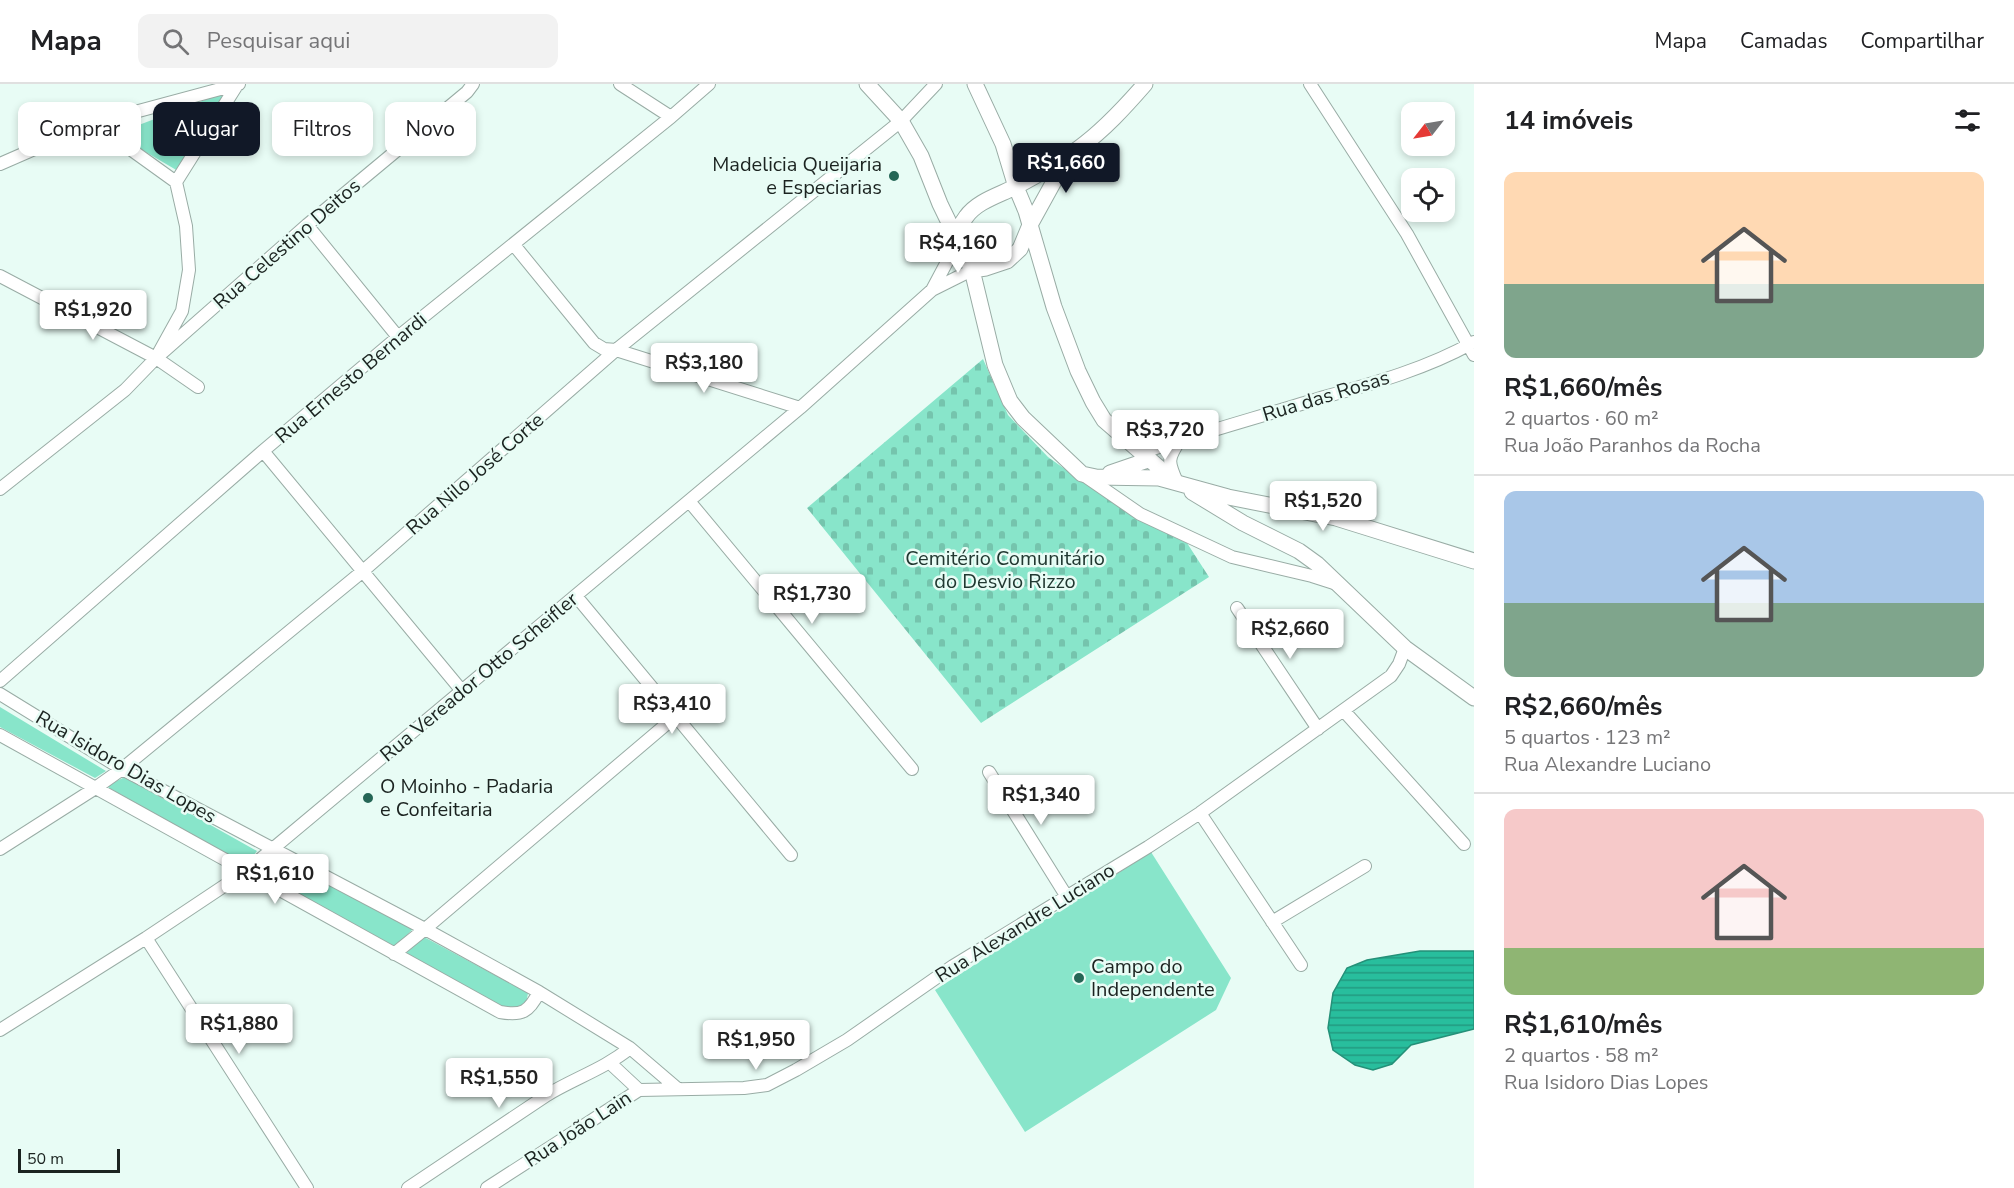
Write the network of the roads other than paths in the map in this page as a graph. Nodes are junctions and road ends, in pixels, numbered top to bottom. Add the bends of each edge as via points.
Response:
1 (238, 84) edge
2 (473, 84) edge
3 (620, 84) edge
4 (709, 84) edge
5 (867, 84) edge
6 (936, 84) edge
7 (975, 84) edge
8 (1145, 84) edge
9 (1310, 84) edge
10 (141, 110) edge
11 (671, 117) junction
12 (902, 121) junction
13 (1079, 148) junction
14 (18, 156) edge
15 (140, 156) edge
16 (0, 164) edge
17 (177, 182) junction
18 (1016, 187) junction
19 (307, 225) junction
20 (1030, 225) junction
21 (957, 243) junction
22 (514, 245) junction
23 (972, 270) junction
24 (0, 276) edge
25 (932, 290) junction
26 (398, 337) junction
27 (1472, 347) edge
28 (616, 350) junction
29 (156, 358) junction
30 (198, 387) dead end
31 (800, 408) junction
32 (1180, 440) junction
33 (263, 451) junction
34 (1144, 457) junction
35 (1089, 475) junction
36 (3, 483) edge
37 (1178, 483) junction
38 (689, 501) junction
39 (1474, 561) edge
40 (363, 571) junction
41 (1338, 585) junction
42 (576, 596) junction
43 (1237, 609) dead end
44 (1405, 648) junction
45 (0, 681) edge
46 (462, 691) junction
47 (0, 694) edge
48 (1474, 698) edge
49 (1344, 711) junction
50 (676, 716) junction
51 (1318, 729) junction
52 (0, 735) edge
53 (122, 769) junction
54 (912, 770) dead end
55 (989, 772) dead end
56 (94, 789) junction
57 (1200, 813) junction
58 (1464, 844) dead end
59 (0, 849) edge
60 (273, 849) junction
61 (791, 855) dead end
62 (1365, 866) dead end
63 (245, 872) junction
64 (1067, 897) junction
65 (1272, 922) junction
66 (425, 929) junction
67 (146, 938) junction
68 (394, 954) junction
69 (1301, 965) dead end
70 (539, 992) junction
71 (0, 1030) edge
72 (630, 1048) junction
73 (610, 1063) junction
74 (678, 1089) junction
75 (639, 1090) junction
76 (307, 1188) edge
77 (408, 1188) edge
78 (487, 1188) edge

1 - 10 street
1 - 17 street
2 - 19 street, Rua Celestino Deitos
3 - 11 street
4 - 11 street, Rua Ernesto Bernardi
5 - 12 street
6 - 12 street, Rua Nilo José Corte
7 - 18 street via 1003,144
8 - 13 street via 1120,113
9 - 27 street via 1407,234
11 - 22 street, Rua Ernesto Bernardi
12 - 21 street
12 - 28 street, Rua Nilo José Corte
13 - 18 street, Rua Vereador Otto Scheifler
13 - 20 street, Rua Vereador Otto Scheifler via 1057,176
14 - 16 street
15 - 17 street
17 - 29 street, Rua Celestino Deitos via 189,270 182,311
18 - 20 street
18 - 21 street, Rua Vereador Otto Scheifler via 996,195 966,217
19 - 26 street
19 - 29 street, Rua Celestino Deitos
20 - 23 street, Rua Vereador Otto Scheifler via 1020,249 1007,261
20 - 34 street via 1078,371 1104,420
21 - 23 street
21 - 25 street, Rua Vereador Otto Scheifler
22 - 26 street, Rua Ernesto Bernardi
22 - 28 street via 594,343
23 - 25 street, Rua Vereador Otto Scheifler
23 - 35 street via 995,365 1010,401 1023,418
24 - 29 street
25 - 31 street, Rua Vereador Otto Scheifler
26 - 33 street, Rua Ernesto Bernardi
27 - 32 street, Rua das Rosas via 1380,381
28 - 31 street
28 - 40 street, Rua Nilo José Corte
29 - 30 street
29 - 36 street, Rua Celestino Deitos via 125,390
31 - 38 street, Rua Vereador Otto Scheifler
32 - 34 street, Rua das Rosas
32 - 37 street via 1170,454 1169,464
33 - 40 street
33 - 45 street, Rua Ernesto Bernardi
34 - 35 street via 1131,467
34 - 37 street
35 - 37 street via 1159,478
35 - 41 street via 1140,514 1233,557
37 - 39 street via 1336,518
37 - 41 street via 1243,523 1299,551
38 - 42 street, Rua Vereador Otto Scheifler
38 - 54 street
40 - 46 street
40 - 53 street, Rua Nilo José Corte
41 - 44 street
42 - 46 street, Rua Vereador Otto Scheifler
42 - 50 street
43 - 51 street
44 - 48 street
44 - 49 street, Rua Alexandre Luciano via 1391,676
46 - 60 street, Rua Vereador Otto Scheifler
47 - 53 street, Rua Isidoro Dias Lopes
49 - 51 street, Rua Alexandre Luciano
49 - 58 street
50 - 61 street
50 - 66 street
51 - 57 street, Rua Alexandre Luciano
52 - 56 street, Rua Isidoro Dias Lopes
53 - 56 street, Rua Nilo José Corte
53 - 60 street, Rua Isidoro Dias Lopes
55 - 64 street
56 - 59 street, Rua Nilo José Corte
56 - 63 street, Rua Isidoro Dias Lopes
57 - 64 street, Rua Alexandre Luciano
57 - 65 street
60 - 63 street, Rua Vereador Otto Scheifler
60 - 66 street, Rua Isidoro Dias Lopes
62 - 65 street
63 - 67 street, Rua Vereador Otto Scheifler
63 - 68 street, Rua Isidoro Dias Lopes
64 - 74 street, Rua Alexandre Luciano via 953,966 846,1040 767,1085
65 - 69 street
66 - 68 street
66 - 70 street, Rua Isidoro Dias Lopes
67 - 71 street, Rua Vereador Otto Scheifler
67 - 76 street
68 - 70 street, Rua Isidoro Dias Lopes via 500,1012 526,1011
70 - 72 street, Rua Isidoro Dias Lopes
72 - 73 street
72 - 74 street, Rua Isidoro Dias Lopes
73 - 75 street
73 - 77 street, Rua João Lain via 547,1095
74 - 75 street, Rua Alexandre Luciano
75 - 78 street, Rua João Lain

